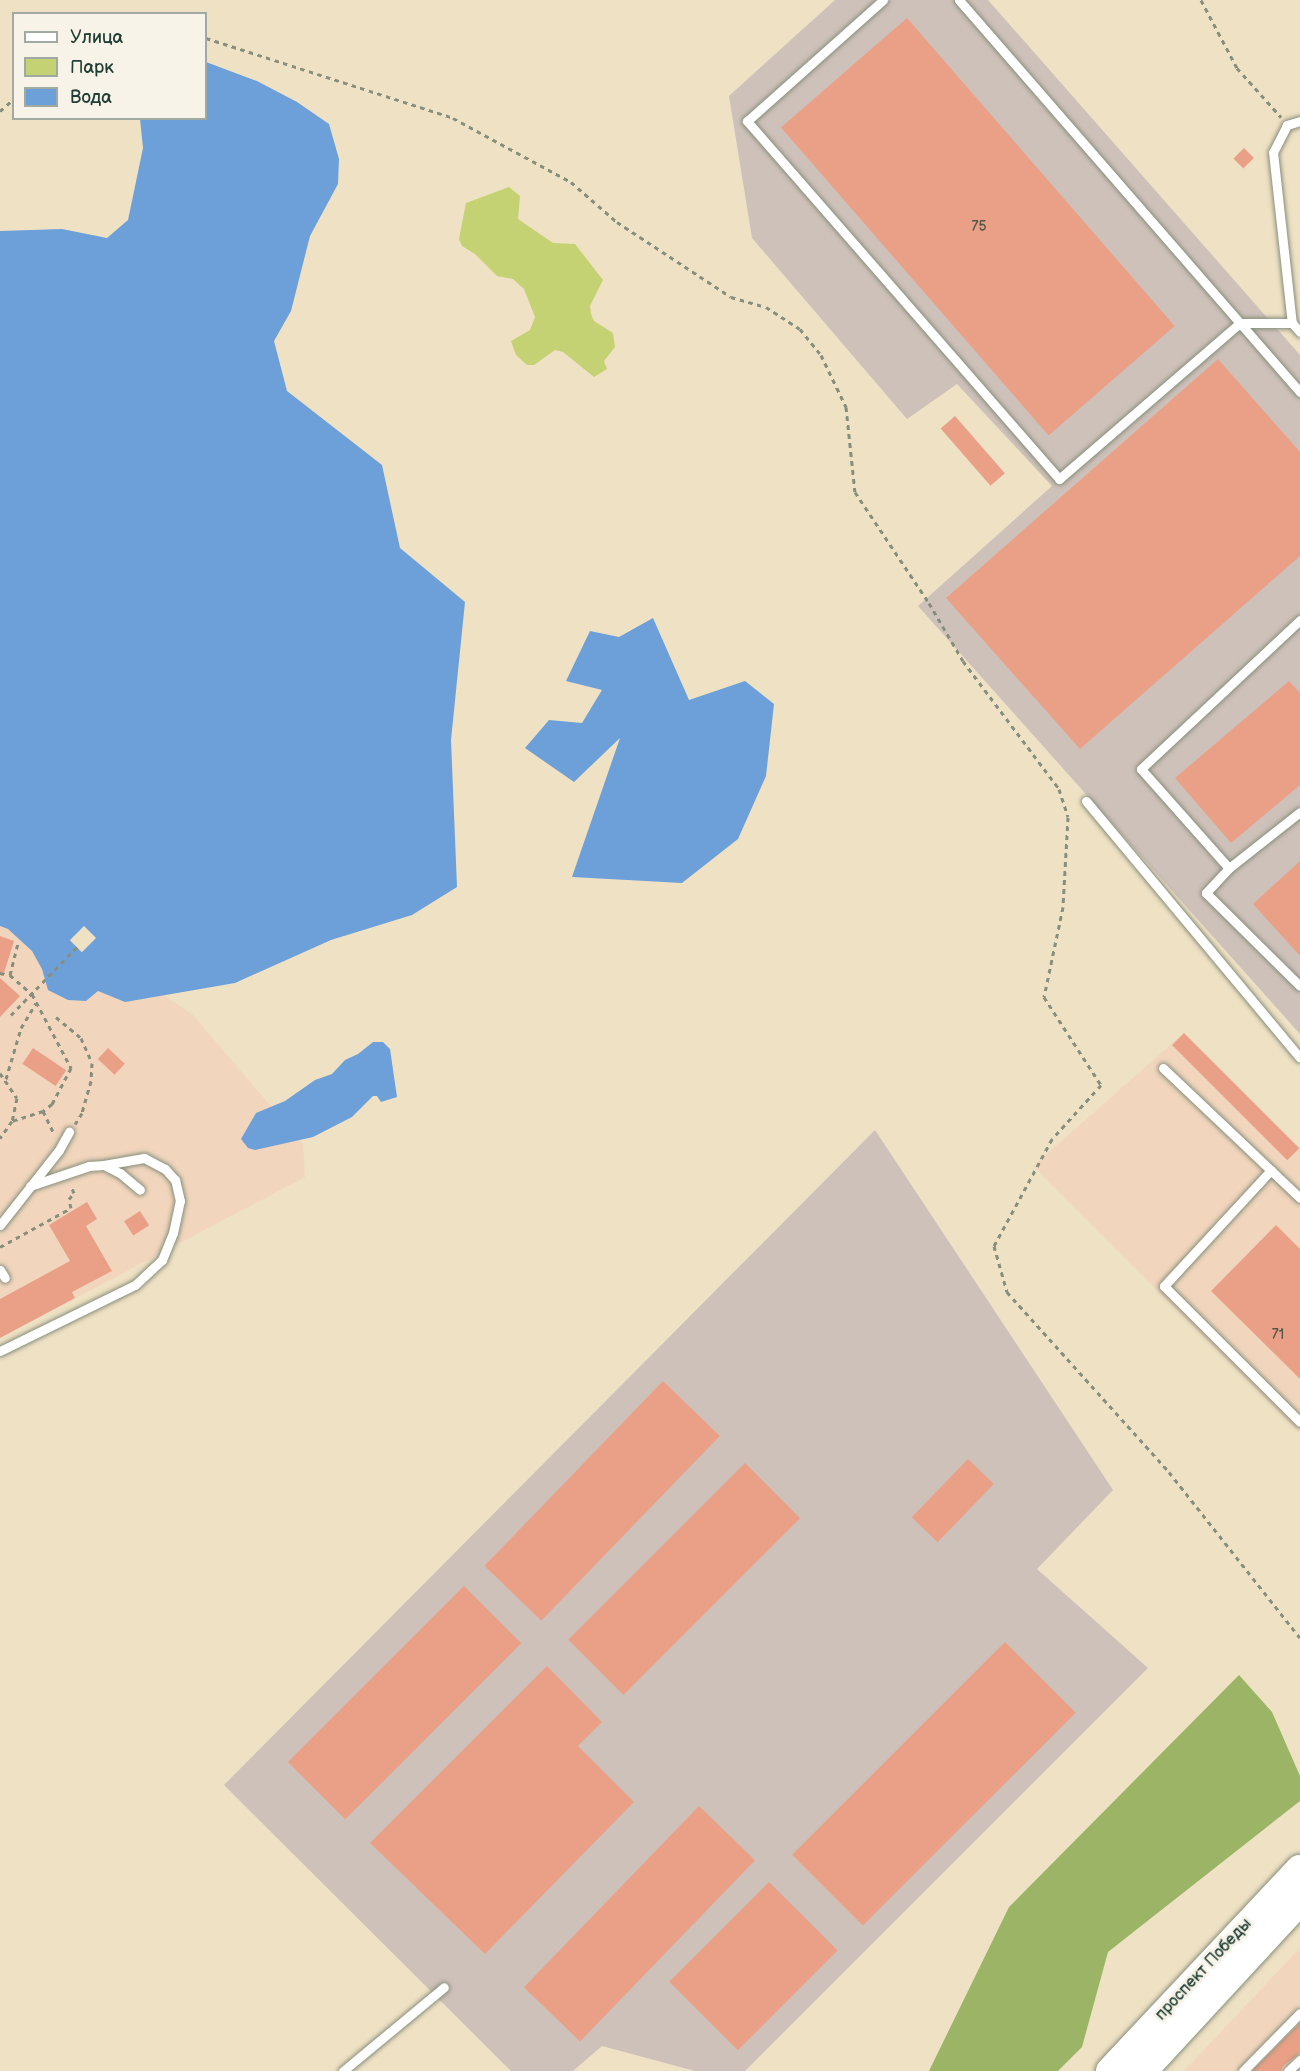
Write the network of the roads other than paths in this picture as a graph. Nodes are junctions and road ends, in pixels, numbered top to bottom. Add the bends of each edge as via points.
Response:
1 (883, 0) edge
2 (959, 0) edge
3 (1300, 121) edge
4 (1240, 323) junction
5 (1292, 323) junction
6 (1300, 332) edge
7 (1300, 392) edge
8 (1300, 620) edge
9 (1086, 801) dead end
10 (1300, 812) edge
11 (1229, 868) junction
12 (1300, 986) edge
13 (1300, 1058) edge
14 (1163, 1068) dead end
15 (69, 1132) road end
16 (104, 1165) junction
17 (1271, 1170) junction
18 (30, 1186) junction
19 (140, 1190) dead end
20 (1300, 1198) edge
21 (0, 1225) edge
22 (0, 1351) edge
23 (1300, 1422) edge
24 (1300, 1869) edge
25 (1300, 1901) edge
26 (444, 1987) dead end
27 (1300, 2013) edge
28 (1300, 2060) edge
29 (343, 2071) edge
30 (1110, 2071) edge
31 (1143, 2071) edge
32 (1243, 2071) edge
33 (1288, 2071) edge

1 - 4 lane via 747,121 1059,479
2 - 4 lane
3 - 5 lane via 1287,125 1273,152
4 - 5 lane
4 - 7 lane
5 - 6 lane
8 - 11 lane via 1141,769
9 - 13 lane
10 - 11 lane
11 - 12 lane via 1206,893
14 - 17 lane
15 - 18 lane
16 - 18 lane via 89,1166
16 - 19 lane
16 - 22 lane via 144,1158 165,1169 175,1180 180,1201 162,1260 135,1285
17 - 20 lane
17 - 23 lane via 1164,1286
18 - 21 lane
24 - 30 main road, проспект Победы
25 - 31 main road, проспект Победы
26 - 29 lane
27 - 32 lane
28 - 33 lane

